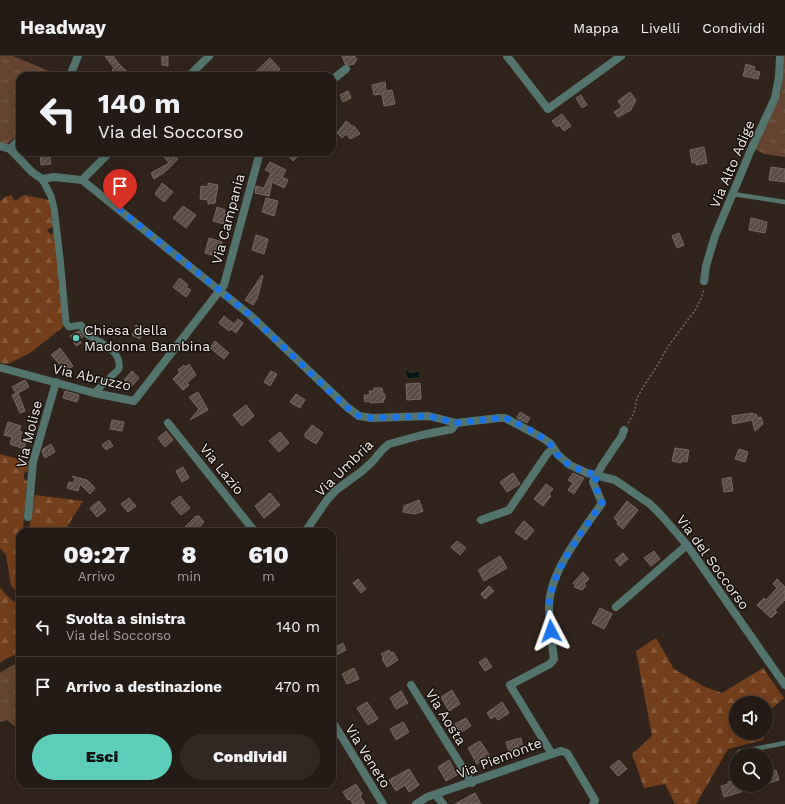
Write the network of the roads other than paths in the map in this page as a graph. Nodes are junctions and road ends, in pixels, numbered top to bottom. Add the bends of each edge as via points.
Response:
1 (78, 56) edge
2 (209, 56) edge
3 (507, 56) edge
4 (621, 56) edge
5 (780, 56) edge
6 (346, 70) dead end
7 (72, 72) edge
8 (193, 72) edge
9 (336, 77) edge
10 (16, 143) edge
11 (0, 146) edge
12 (10, 149) junction
13 (16, 155) edge
14 (17, 156) edge
15 (106, 156) edge
16 (259, 156) edge
17 (42, 179) junction
18 (82, 180) junction
19 (733, 194) junction
20 (785, 202) edge
21 (704, 281) road end
22 (219, 291) junction
23 (2, 368) dead end
24 (56, 382) junction
25 (94, 393) junction
26 (168, 423) dead end
27 (456, 423) junction
28 (624, 430) road end
29 (553, 448) junction
30 (598, 475) junction
31 (28, 517) dead end
32 (481, 520) dead end
33 (252, 528) edge
34 (308, 528) edge
35 (687, 545) junction
36 (616, 607) dead end
37 (784, 682) edge
38 (411, 685) dead end
39 (336, 728) edge
40 (785, 743) edge
41 (759, 748) edge
42 (552, 754) junction
43 (472, 783) junction
44 (436, 795) junction
45 (383, 804) edge
46 (416, 804) edge
47 (443, 804) edge
48 (594, 804) edge

1 - 7 street
2 - 8 street
3 - 4 street via 548,109
5 - 19 street, Via Alto Adige via 775,98
6 - 9 street
10 - 12 street
11 - 12 street
12 - 13 street
14 - 17 street
15 - 18 street
16 - 22 street, Via Campania via 224,284
17 - 18 street via 54,177
17 - 25 street via 54,208 66,323 69,328 81,325 87,334 112,349 120,365
18 - 22 street, Via del Soccorso
19 - 20 lane
19 - 21 street, Via Alto Adige via 715,236
22 - 25 street, Via Abruzzo via 134,401
22 - 27 street, Via del Soccorso via 250,315 346,407 359,416 429,416
23 - 24 street, Via Abruzzo
24 - 25 street, Via Abruzzo
24 - 31 street, Via Molise via 33,462
26 - 33 street, Via Lazio
27 - 29 street, Via del Soccorso via 505,418 541,437
27 - 34 street, Via Umbria via 452,429 389,444 362,471 335,491
28 - 30 street
29 - 30 street, Via del Soccorso via 570,465
29 - 32 street via 509,510
30 - 35 street, Via del Soccorso via 615,480 650,504
30 - 42 street, Via Piemonte via 594,482 602,503 561,566 553,584 549,606 554,659 550,664 510,685
35 - 36 street
35 - 37 street, Via del Soccorso
38 - 43 street, Via Aosta
39 - 45 street, Via Veneto
40 - 41 lane
42 - 43 street, Via Piemonte
42 - 48 street via 561,751 567,753 595,800
43 - 44 street, Via Piemonte
44 - 46 street, Via Piemonte
44 - 47 street

